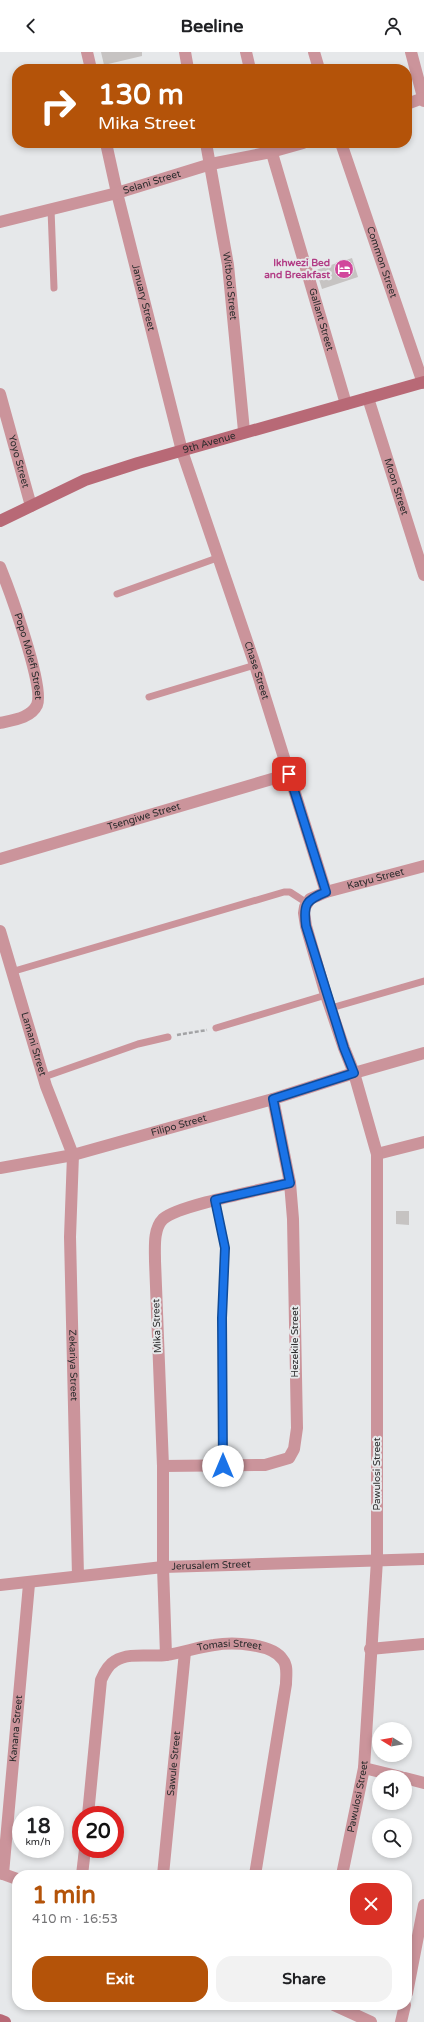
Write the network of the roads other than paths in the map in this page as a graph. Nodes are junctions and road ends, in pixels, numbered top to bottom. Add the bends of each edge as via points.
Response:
1 (87, 52) edge
2 (184, 52) edge
3 (246, 52) edge
4 (314, 52) edge
5 (411, 52) edge
6 (90, 64) edge
7 (187, 64) edge
8 (249, 64) edge
9 (318, 64) edge
10 (423, 100) edge
11 (412, 103) edge
12 (107, 148) edge
13 (207, 148) edge
14 (270, 148) edge
15 (343, 148) edge
16 (210, 164) junction
17 (117, 193) junction
18 (51, 209) junction
19 (0, 222) edge
20 (54, 288) dead end
21 (423, 382) edge
22 (0, 394) edge
23 (368, 398) junction
24 (346, 404) junction
25 (3, 416) edge
26 (244, 431) junction
27 (182, 451) junction
28 (31, 506) junction
29 (0, 521) edge
30 (217, 558) junction
31 (0, 566) edge
32 (424, 575) edge
33 (117, 594) dead end
34 (255, 665) junction
35 (149, 697) dead end
36 (0, 723) edge
37 (289, 774) junction
38 (0, 859) edge
39 (424, 866) edge
40 (326, 892) junction
41 (307, 903) junction
42 (0, 931) edge
43 (11, 972) junction
44 (424, 982) edge
45 (326, 995) junction
46 (331, 1008) junction
47 (216, 1028) road end
48 (168, 1037) road end
49 (424, 1053) edge
50 (354, 1073) junction
51 (44, 1077) junction
52 (273, 1099) junction
53 (424, 1142) edge
54 (377, 1154) junction
55 (73, 1155) junction
56 (0, 1168) edge
57 (290, 1183) junction
58 (215, 1200) junction
59 (163, 1466) junction
60 (223, 1466) junction
61 (424, 1559) edge
62 (377, 1560) junction
63 (163, 1567) junction
64 (78, 1576) junction
65 (28, 1584) junction
66 (0, 1585) edge
67 (424, 1644) edge
68 (370, 1649) junction
69 (185, 1652) junction
70 (166, 1655) junction
71 (364, 1768) junction
72 (372, 1770) edge
73 (412, 1780) edge
74 (424, 1783) edge
75 (89, 1806) edge
76 (84, 1858) edge
77 (83, 1870) edge
78 (163, 1870) edge
79 (256, 1870) edge
80 (343, 1870) edge
81 (1, 1873) edge
82 (12, 1877) edge
83 (424, 1905) edge
84 (412, 1967) edge
85 (345, 2010) edge
86 (404, 2010) edge
87 (0, 2020) edge
88 (5, 2022) edge
89 (372, 2022) edge
90 (401, 2022) edge

1 - 6 street
2 - 7 street
3 - 8 street
4 - 9 street
5 - 10 street
10 - 11 street
12 - 17 street, January Street
13 - 16 street, Witbooi Street
14 - 16 street, Selani Street
14 - 24 street, Gallant Street
15 - 21 street, Common Street
16 - 17 street, Selani Street
16 - 26 street, Witbooi Street via 228,265
17 - 18 street, Selani Street
17 - 27 street, January Street
18 - 19 street, Selani Street
18 - 20 lane
21 - 23 street, 9th Avenue
22 - 25 street, Yoyo Street
23 - 24 street, 9th Avenue
23 - 32 street, Moon Street
24 - 26 street, 9th Avenue
25 - 28 street, Yoyo Street
26 - 27 street, 9th Avenue
27 - 28 street, 9th Avenue via 85,480
27 - 30 street, Chase Street
28 - 29 street, 9th Avenue
30 - 33 lane
30 - 34 street, Chase Street
31 - 36 street, Popo Molefi Street via 40,697 32,712
34 - 35 lane
34 - 37 street, Chase Street
37 - 38 street, Tsengiwe Street
37 - 40 street, Chase Street
39 - 40 street, Katyu Street
40 - 41 street, Katyu Street via 315,896
41 - 43 lane via 290,892 284,892
41 - 45 street, Pawulosi Street via 304,913 306,926
42 - 43 street, Lamani Street
43 - 51 street, Lamani Street
44 - 46 lane
45 - 46 street, Pawulosi Street
45 - 47 lane
46 - 50 street, Pawulosi Street
48 - 51 lane via 132,1046
49 - 50 street, Filipo Street
50 - 52 street, Filipo Street
50 - 54 street, Pawulosi Street
51 - 55 street, Lamani Street
52 - 55 street, Filipo Street
52 - 57 street, Hezekile Street
53 - 54 street
54 - 62 street, Pawulosi Street
55 - 56 street, Filipo Street
55 - 64 street, Zekariya Street via 70,1237
57 - 58 street, Mika Street
57 - 60 street, Hezekile Street via 295,1251 297,1428 294,1449 289,1458 277,1463
58 - 59 street, Mika Street via 163,1219 157,1231 155,1261
58 - 60 lane via 225,1248 222,1318
59 - 60 street, Hezekile Street
59 - 63 street, Mika Street
61 - 62 street, Jerusalem Street
62 - 63 street, Jerusalem Street
62 - 68 street, Pawulosi Street
63 - 64 street, Jerusalem Street
63 - 70 street
64 - 65 street, Jerusalem Street
65 - 66 street, Jerusalem Street
65 - 81 street, Kanana Street
67 - 68 street
68 - 71 street, Pawulosi Street
69 - 70 street, Tomasi Street
69 - 78 street, Sawule Street
69 - 79 street, Tomasi Street via 231,1644 273,1650 284,1660 286,1684
70 - 75 street, Tomasi Street via 126,1657 114,1661 105,1670 101,1680
71 - 72 street
71 - 80 street, Pawulosi Street
73 - 74 street
76 - 77 street
81 - 82 street
83 - 84 street
85 - 89 street
86 - 90 street
87 - 88 street

